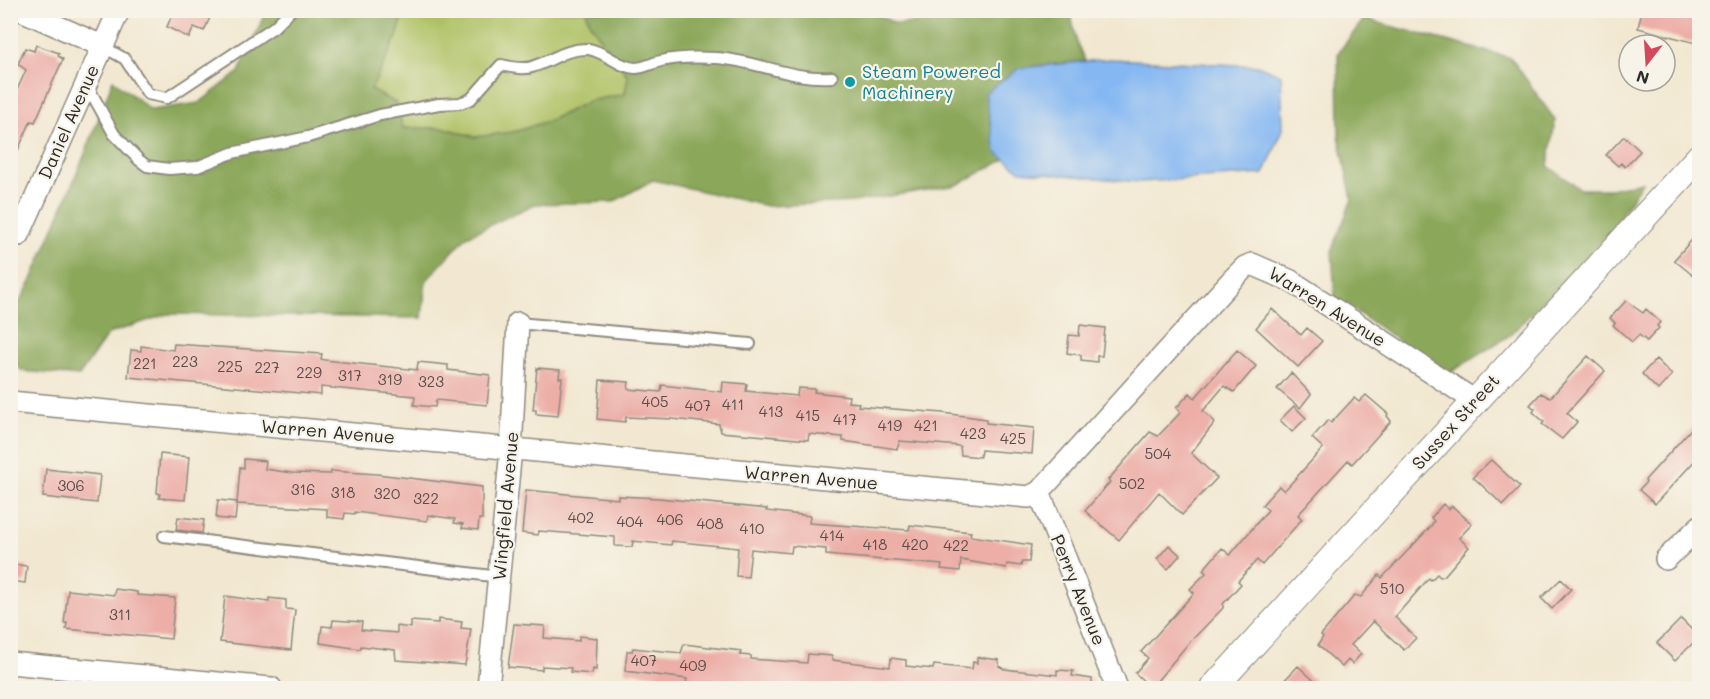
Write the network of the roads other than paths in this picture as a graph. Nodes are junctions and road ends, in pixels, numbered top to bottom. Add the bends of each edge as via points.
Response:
1 (21, 10) edge
2 (119, 10) edge
3 (291, 10) edge
4 (102, 46) junction
5 (832, 77) dead end
6 (86, 83) junction
7 (1700, 156) edge
8 (19, 235) dead end
9 (518, 323) joint
10 (750, 344) dead end
11 (1474, 401) junction
12 (10, 402) edge
13 (511, 449) junction
14 (1039, 492) junction
15 (1700, 526) edge
16 (164, 536) dead end
17 (1666, 559) dead end
18 (500, 577) junction
19 (10, 663) edge
20 (271, 688) edge
21 (488, 688) edge
22 (1117, 688) edge
23 (1213, 688) edge

1 - 4 street
2 - 4 street, Daniel Avenue
3 - 4 lane via 273,27 167,98 148,94 125,59
4 - 6 street, Daniel Avenue
5 - 6 lane via 807,79 734,59 714,58 662,61 632,68 589,49 575,50 533,67 501,65 471,99 460,103 380,115 308,137 232,153 197,167 169,169 147,166 139,160 114,134
6 - 8 street, Daniel Avenue
7 - 11 street, Sussex Street
9 - 10 lane
9 - 13 street, Wingfield Avenue
11 - 14 street, Warren Avenue via 1291,281 1252,264 1231,281
11 - 23 street, Sussex Street
12 - 13 street, Warren Avenue
13 - 14 street, Warren Avenue via 1015,497
13 - 18 street, Wingfield Avenue
14 - 22 street, Perry Avenue
15 - 17 street
16 - 18 lane
18 - 21 street, Wingfield Avenue
19 - 20 street

